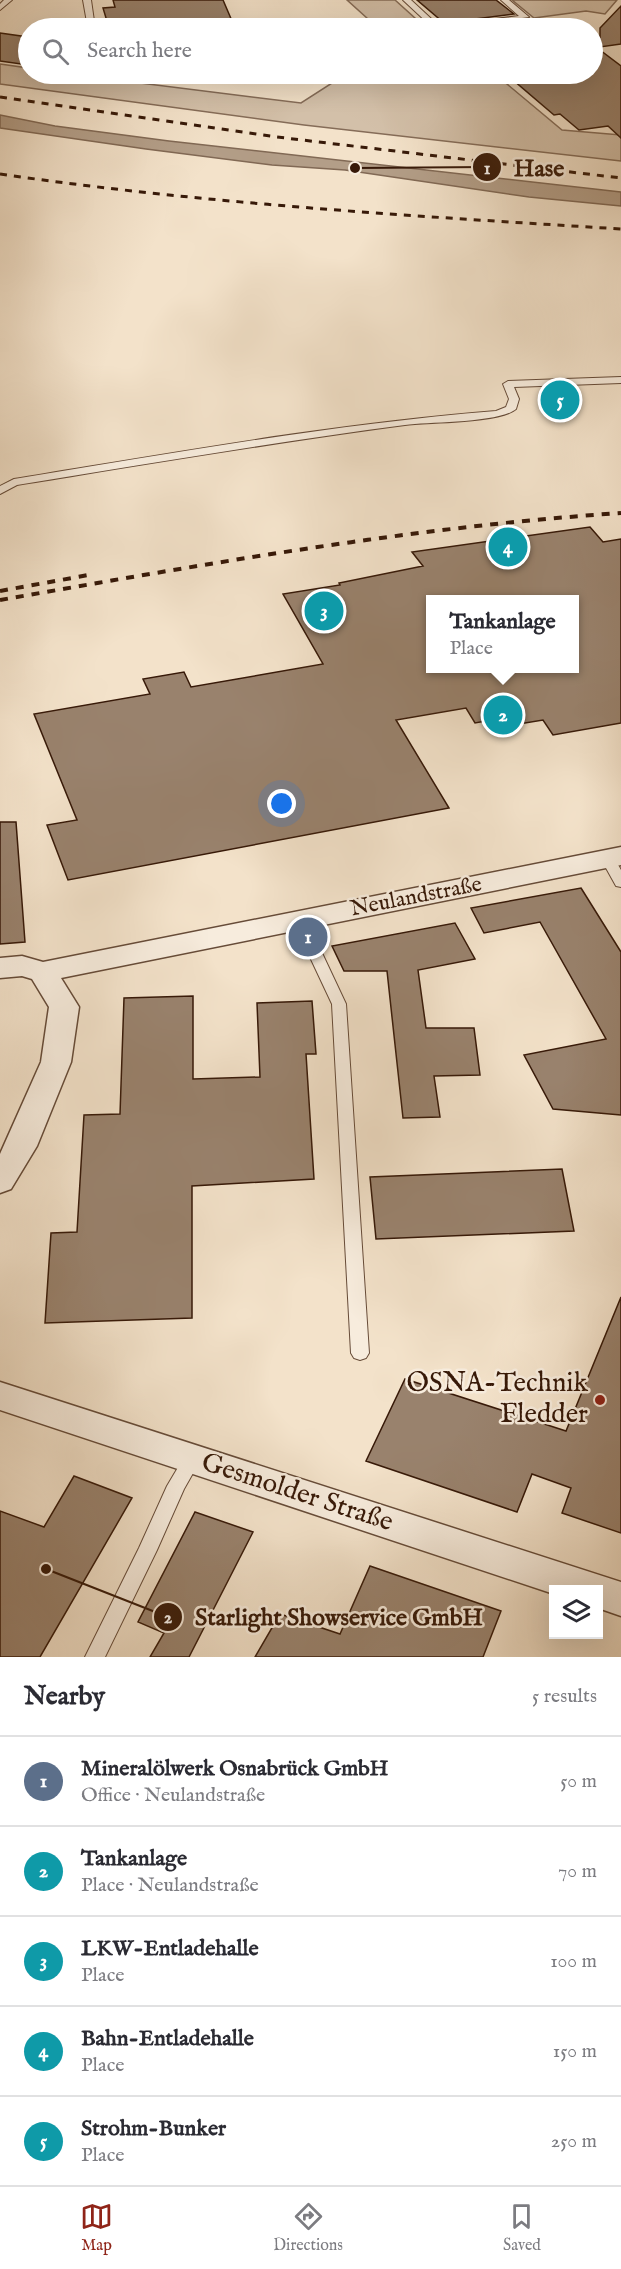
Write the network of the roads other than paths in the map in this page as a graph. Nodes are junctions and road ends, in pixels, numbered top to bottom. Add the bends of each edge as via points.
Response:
1 (8, 0) edge
2 (87, 0) edge
3 (407, 0) edge
4 (505, 0) edge
5 (0, 8) edge
6 (90, 18) edge
7 (426, 18) edge
8 (510, 18) edge
9 (621, 380) edge
10 (0, 491) edge
11 (617, 866) edge
12 (300, 921) junction
13 (0, 968) edge
14 (43, 972) junction
15 (0, 1181) edge
16 (360, 1353) dead end
17 (0, 1396) edge
18 (192, 1459) junction
19 (578, 1585) edge
20 (603, 1593) edge
21 (621, 1599) edge
22 (95, 1657) edge

1 - 5 lane
2 - 6 lane
3 - 7 lane
4 - 8 lane via 525,16
9 - 10 lane via 508,384 514,399 511,409 497,414 314,434 14,482
11 - 12 street, Neulandstraße
12 - 14 street, Neulandstraße
12 - 16 lane via 339,1004
13 - 14 street, Neulandstraße via 22,966
14 - 15 street via 64,1007 56,1062 21,1146
17 - 18 street, Gesmolder Straße
18 - 19 street, Gesmolder Straße
18 - 22 lane
20 - 21 street

